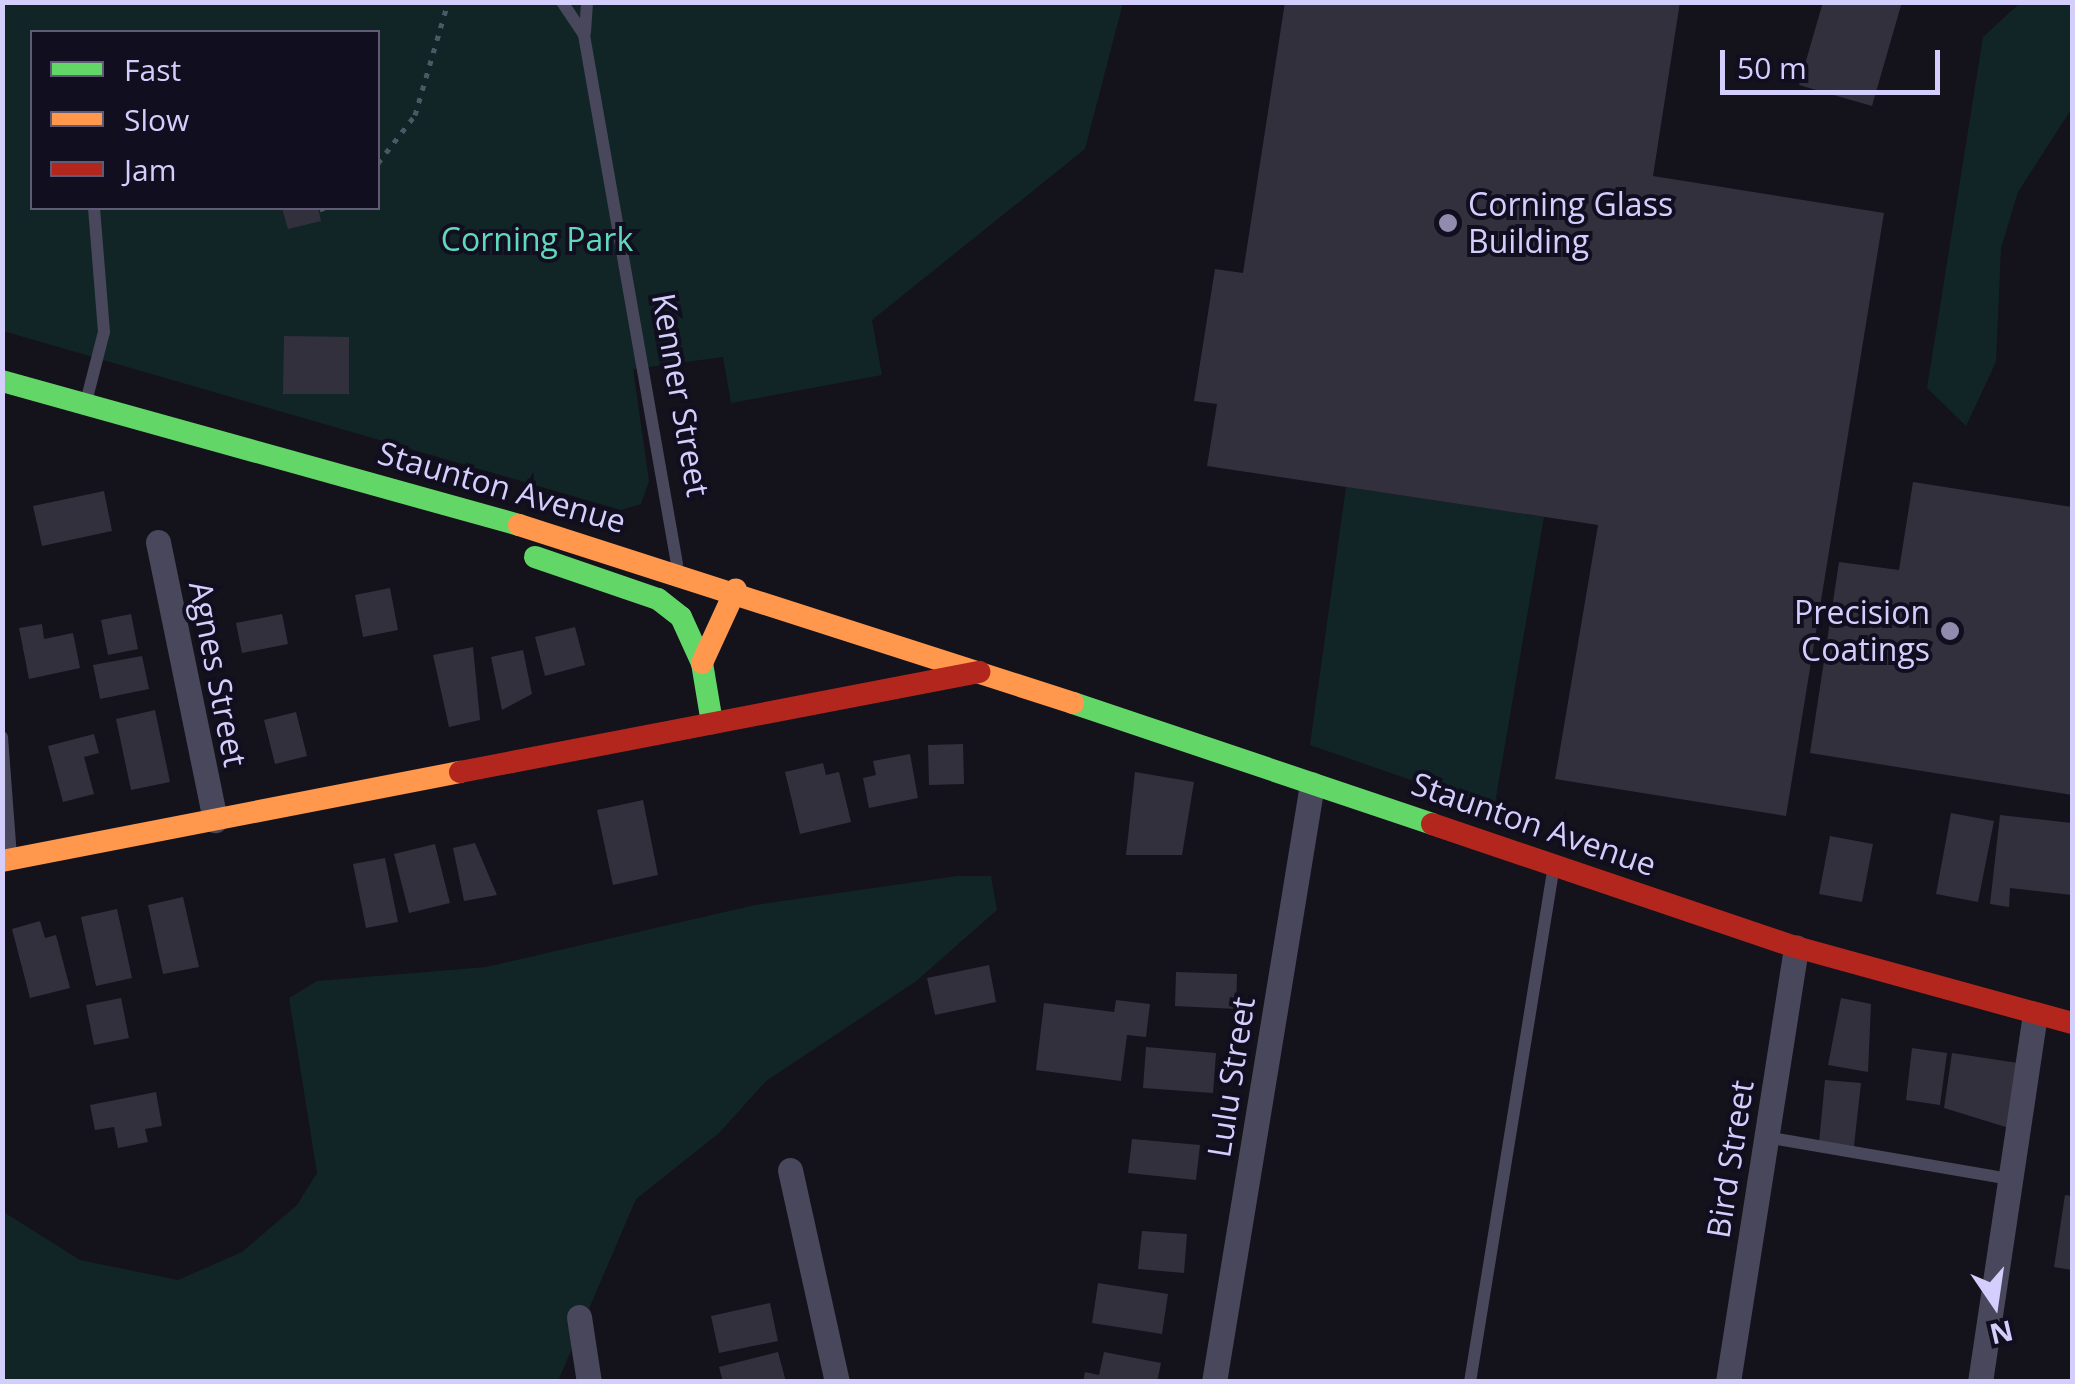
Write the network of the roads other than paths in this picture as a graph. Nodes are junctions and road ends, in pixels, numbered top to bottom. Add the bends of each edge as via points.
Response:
1 (562, 2) edge
2 (587, 2) edge
3 (584, 35) junction
4 (94, 210) edge
5 (2, 380) edge
6 (85, 405) junction
7 (373, 485) junction
8 (158, 542) dead end
9 (678, 570) junction
10 (736, 590) junction
11 (702, 663) junction
12 (978, 672) junction
13 (712, 722) junction
14 (2, 737) edge
15 (1312, 784) junction
16 (215, 820) junction
17 (7, 861) edge
18 (1554, 865) junction
19 (1796, 947) junction
20 (2034, 1019) junction
21 (2072, 1023) edge
22 (1766, 1136) junction
23 (790, 1170) dead end
24 (2010, 1180) junction
25 (579, 1317) dead end
26 (589, 1382) edge
27 (838, 1382) edge
28 (1214, 1382) edge
29 (1470, 1382) edge
30 (1728, 1382) edge
31 (1980, 1382) edge

1 - 3 lane, Kenner Street
2 - 3 lane
3 - 9 lane, Kenner Street
4 - 6 lane via 104,332
5 - 6 main road, Staunton Avenue
6 - 7 main road, Staunton Avenue
7 - 9 main road, Staunton Avenue
7 - 11 main road via 445,528 658,600 681,617
8 - 16 street, Agnes Street
9 - 10 main road, Staunton Avenue
10 - 11 main road
10 - 12 main road, Staunton Avenue
11 - 13 main road
12 - 13 main road, Staunton Avenue
12 - 15 main road, Staunton Avenue
13 - 16 main road, Staunton Avenue
14 - 17 lane
15 - 18 main road, Staunton Avenue
15 - 28 street, Lulu Street
16 - 17 main road, Staunton Avenue
18 - 19 main road, Staunton Avenue
18 - 29 lane
19 - 20 main road, Staunton Avenue
19 - 22 street, Bird Street
20 - 21 main road, Staunton Avenue
20 - 24 street
22 - 24 lane
22 - 30 street, Bird Street
23 - 27 street
24 - 31 street
25 - 26 street

